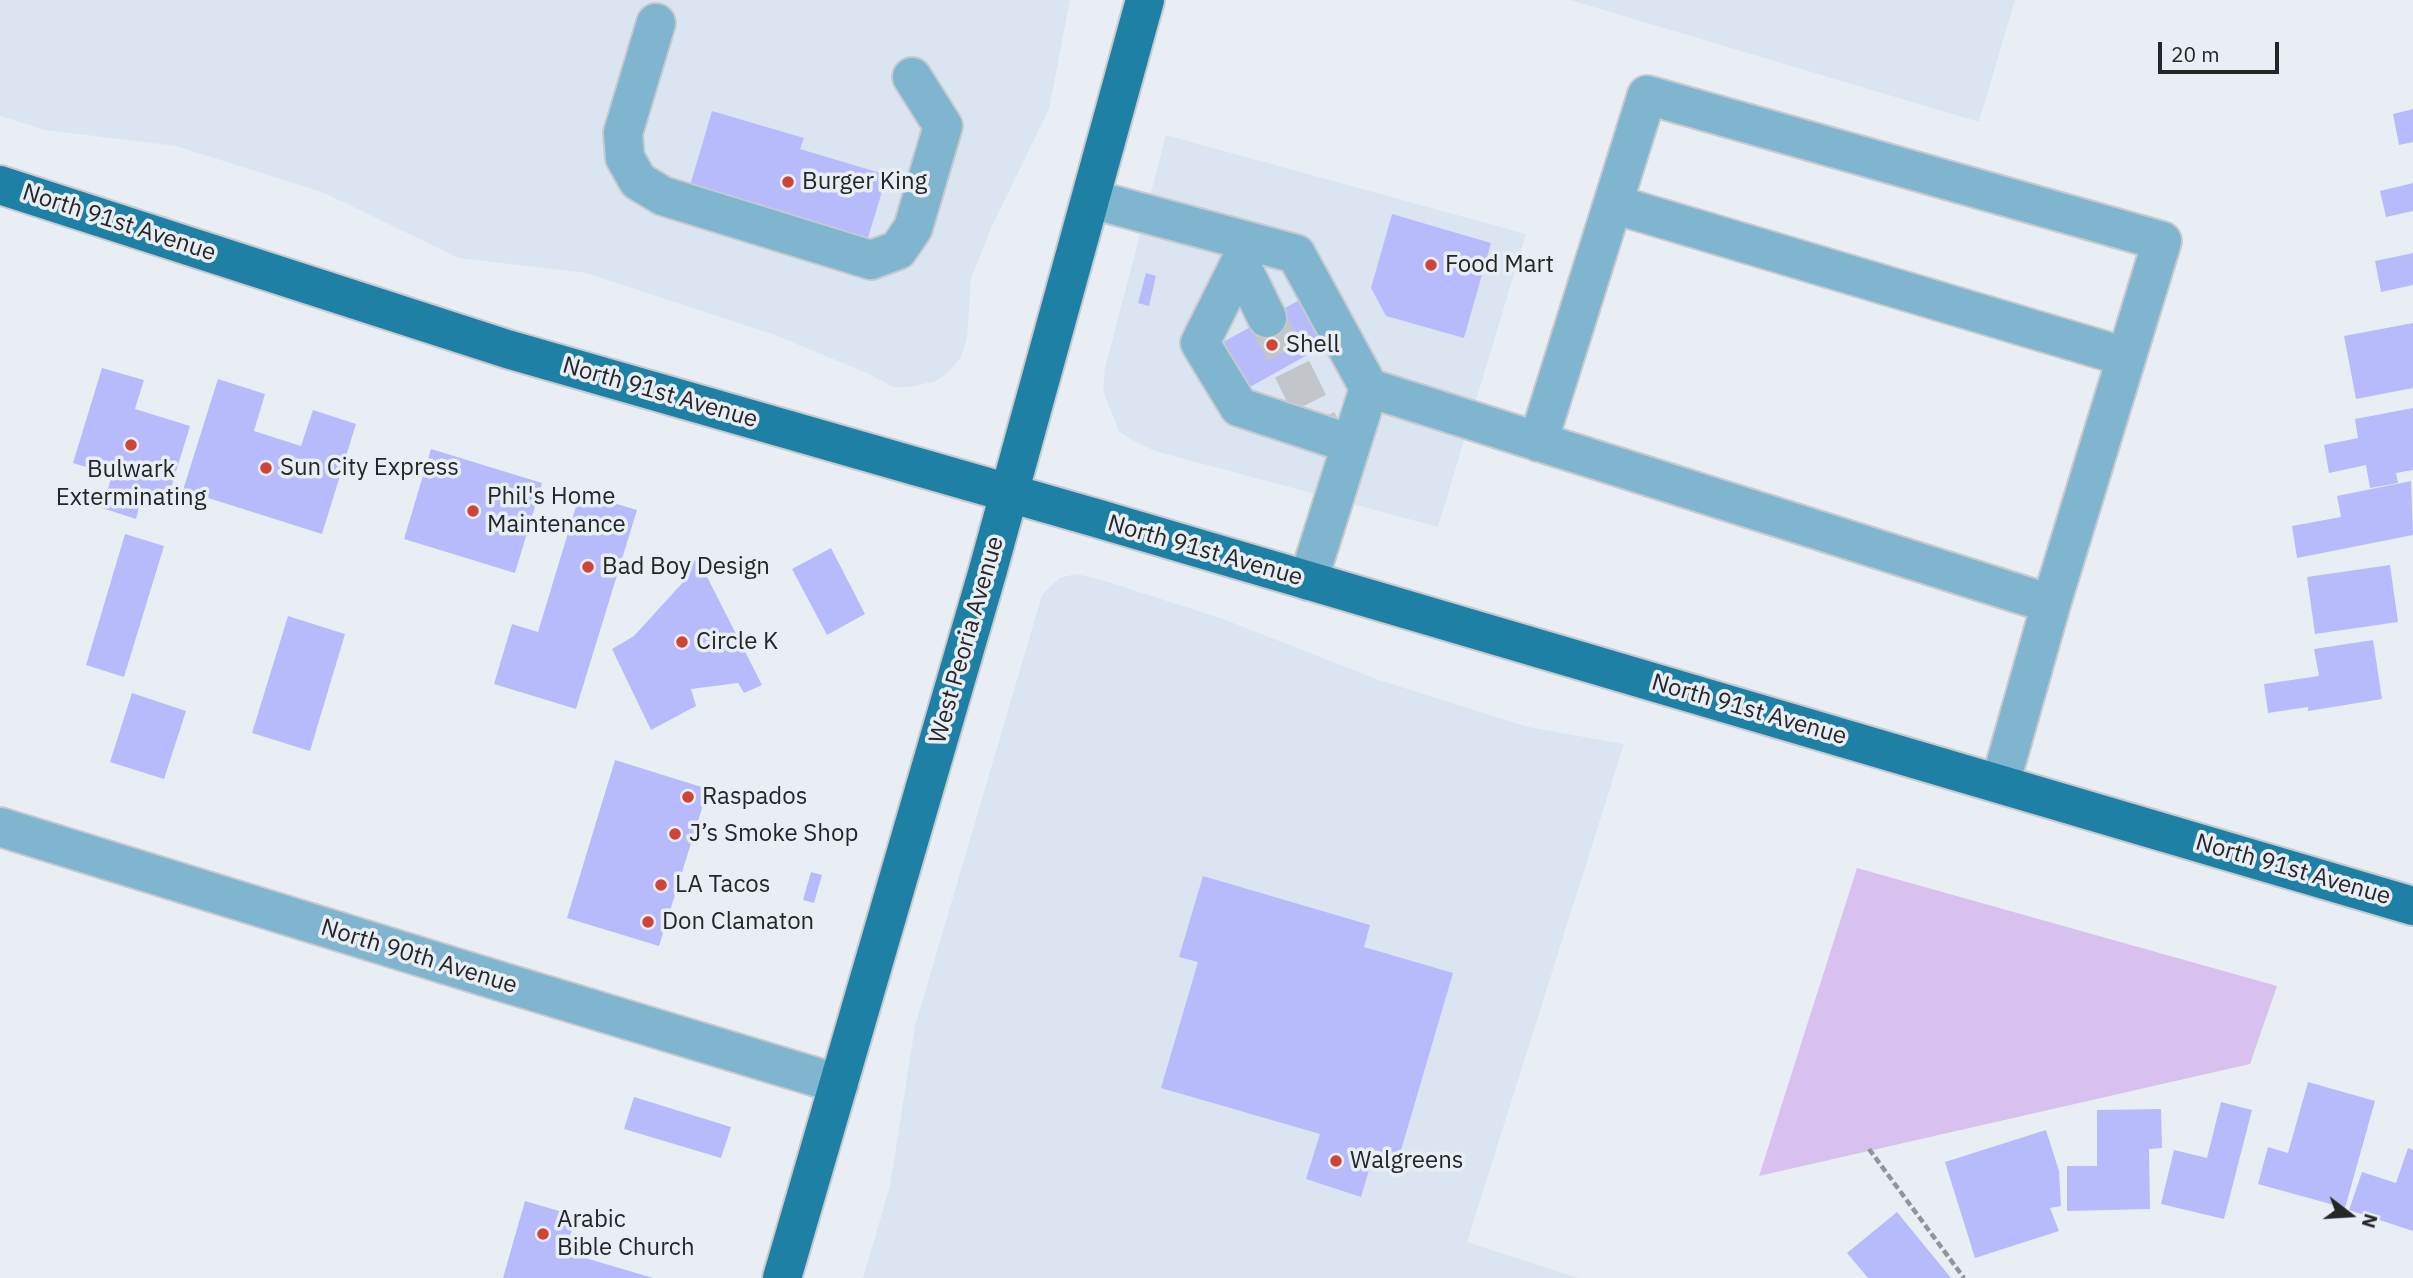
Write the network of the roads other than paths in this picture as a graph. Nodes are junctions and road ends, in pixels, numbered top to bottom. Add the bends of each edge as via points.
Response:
1 (1146, 0) edge
2 (656, 23) dead end
3 (912, 77) dead end
4 (0, 185) edge
5 (1091, 199) junction
6 (1613, 204) junction
7 (1245, 253) junction
8 (1267, 318) tunnel mouth
9 (2126, 357) junction
10 (1369, 388) junction
11 (1538, 442) junction
12 (1351, 444) junction
13 (1009, 494) junction
14 (1308, 581) junction
15 (2051, 604) junction
16 (2000, 784) junction
17 (0, 827) edge
18 (2413, 906) edge
19 (839, 1084) junction
20 (782, 1278) edge

1 - 5 main road, West Peoria Avenue
2 - 3 street via 623,133 625,158 638,181 663,196 872,260 898,250 914,228 943,126
4 - 13 main road, North 91st Avenue via 507,348
5 - 7 street
5 - 13 main road, West Peoria Avenue
6 - 9 street
6 - 9 street via 1647,94 2162,241
6 - 11 street
7 - 8 street
7 - 10 street via 1296,254
7 - 12 street via 1200,342 1239,407
9 - 15 street
10 - 11 street
10 - 12 street
11 - 15 street
12 - 14 street
13 - 14 main road, North 91st Avenue
13 - 19 main road, West Peoria Avenue
14 - 16 main road, North 91st Avenue
15 - 16 street
16 - 18 main road, North 91st Avenue
17 - 19 street, North 90th Avenue
19 - 20 main road, West Peoria Avenue

